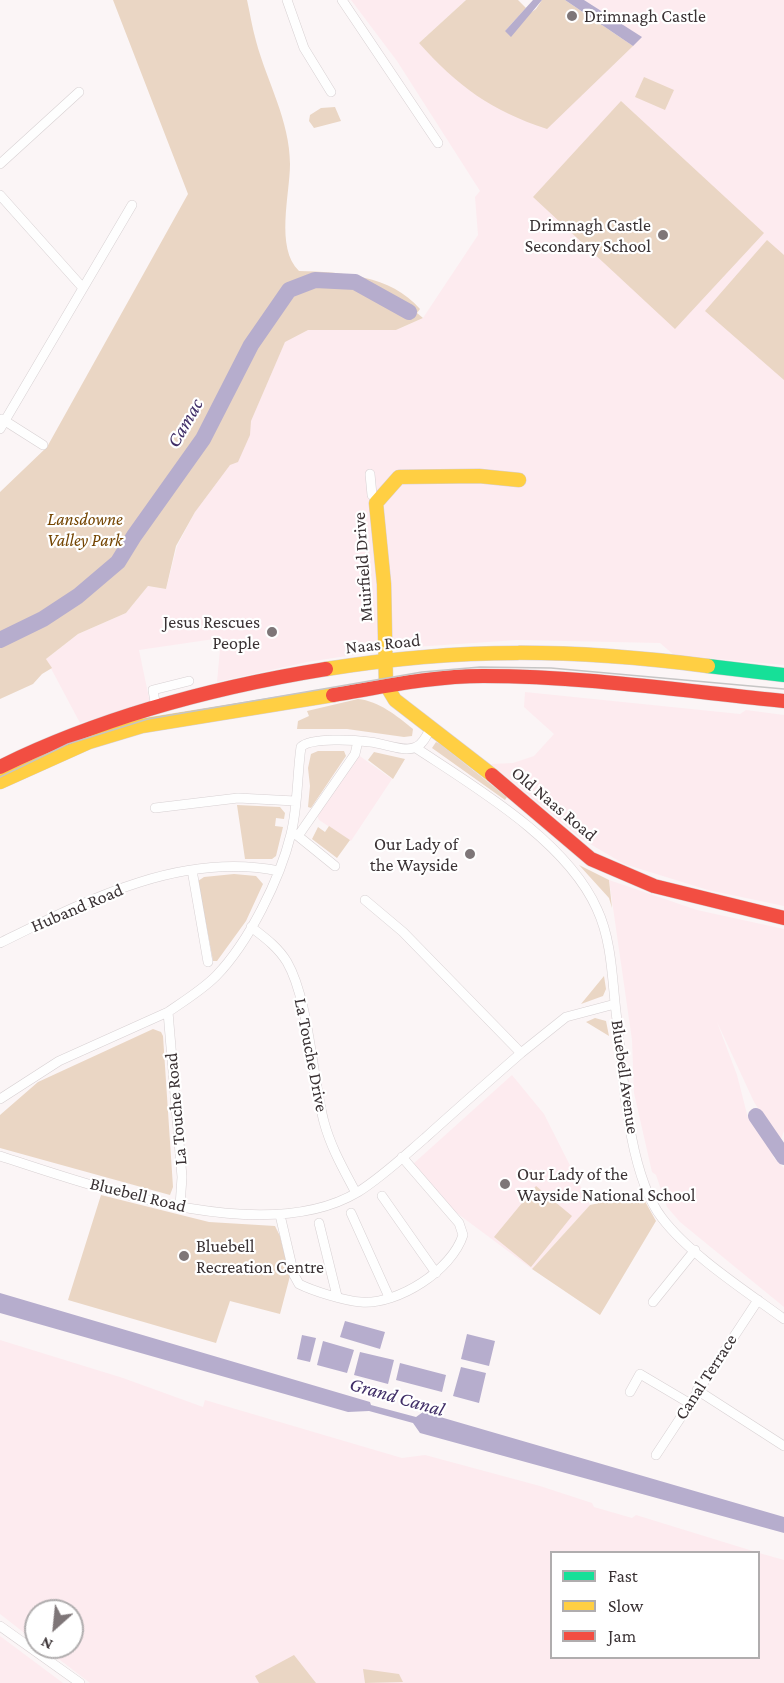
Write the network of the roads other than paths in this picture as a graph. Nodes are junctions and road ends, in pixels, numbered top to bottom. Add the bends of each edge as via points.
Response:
1 (287, 0) edge
2 (342, 0) edge
3 (79, 92) dead end
4 (331, 92) dead end
5 (438, 143) dead end
6 (0, 164) edge
7 (0, 195) edge
8 (132, 205) dead end
9 (83, 288) junction
10 (2, 423) edge
11 (43, 446) dead end
12 (370, 474) dead end
13 (519, 480) dead end
14 (379, 499) junction
15 (385, 661) junction
16 (784, 675) edge
17 (189, 681) dead end
18 (417, 681) junction
19 (386, 685) junction
20 (784, 701) edge
21 (156, 708) junction
22 (405, 708) junction
23 (430, 729) junction
24 (358, 741) junction
25 (416, 747) junction
26 (0, 767) edge
27 (0, 782) edge
28 (519, 798) junction
29 (295, 801) junction
30 (155, 808) dead end
31 (507, 810) junction
32 (295, 835) junction
33 (335, 866) dead end
34 (192, 870) junction
35 (279, 871) junction
36 (365, 900) dead end
37 (784, 918) edge
38 (251, 927) junction
39 (0, 944) edge
40 (208, 962) dead end
41 (615, 1004) junction
42 (168, 1012) junction
43 (521, 1053) junction
44 (0, 1099) edge
45 (0, 1156) edge
46 (402, 1157) junction
47 (356, 1193) junction
48 (382, 1197) dead end
49 (180, 1206) junction
50 (351, 1213) dead end
51 (280, 1215) junction
52 (319, 1223) dead end
53 (695, 1250) junction
54 (436, 1274) junction
55 (337, 1296) junction
56 (389, 1297) junction
57 (758, 1300) junction
58 (653, 1302) dead end
59 (784, 1320) edge
60 (697, 1390) junction
61 (630, 1392) dead end
62 (689, 1403) junction
63 (784, 1446) edge
64 (656, 1455) dead end
65 (0, 1626) edge
66 (80, 1683) edge

1 - 4 street via 304,48
2 - 5 street
3 - 6 street
7 - 9 street
8 - 9 street
9 - 10 street
10 - 11 street
12 - 14 street, Muirfield Drive via 372,495
13 - 14 main road via 399,477
14 - 15 main road, Muirfield Drive via 375,507 384,584
15 - 16 main road, Naas Road via 566,652
15 - 19 main road
15 - 21 main road, Naas Road via 237,685
17 - 21 street via 153,690
18 - 19 main road
18 - 20 main road via 481,676 546,678
18 - 22 main road via 406,693
19 - 22 main road, Old Naas Road
19 - 27 main road via 142,726 73,748
21 - 26 main road, Naas Road via 66,736
22 - 23 main road, Old Naas Road
23 - 25 street
23 - 28 main road, Old Naas Road
24 - 25 street, Bluebell Avenue
24 - 29 street, Bluebell Avenue via 306,743 301,747
24 - 32 street via 352,757
25 - 31 street, Bluebell Avenue
28 - 31 street
28 - 37 main road, Old Naas Road via 580,852 622,874 687,896
29 - 30 street via 238,798
29 - 32 street
31 - 41 street, Bluebell Avenue via 556,853 595,904 608,946
32 - 33 street
32 - 35 street
34 - 35 street, Huband Road via 233,865
34 - 39 street, Huband Road via 81,903
34 - 40 street
35 - 38 street
36 - 43 street via 403,932
38 - 42 street via 216,975
38 - 47 street, La Touche Drive via 273,944 297,983 324,1121
41 - 43 street, Bluebell Road via 566,1017
41 - 53 street, Bluebell Avenue via 626,1105 646,1185 662,1218
42 - 44 street via 59,1060
42 - 49 street, La Touche Road via 182,1177
43 - 46 street, Bluebell Road
45 - 49 street, Bluebell Road
46 - 47 street, Bluebell Road
46 - 54 street via 462,1230 462,1240
47 - 51 street, Bluebell Road via 327,1206
48 - 54 street
49 - 51 street, Bluebell Road via 221,1213
50 - 56 street
51 - 55 street via 297,1281
52 - 55 street
53 - 57 street, Bluebell Avenue
53 - 58 street
54 - 56 street
55 - 56 street via 360,1302
57 - 59 street, Bluebell Avenue
57 - 60 street, Canal Terrace
60 - 62 street, Canal Terrace
60 - 63 street
61 - 62 street via 640,1374
62 - 64 street, Canal Terrace
65 - 66 street

